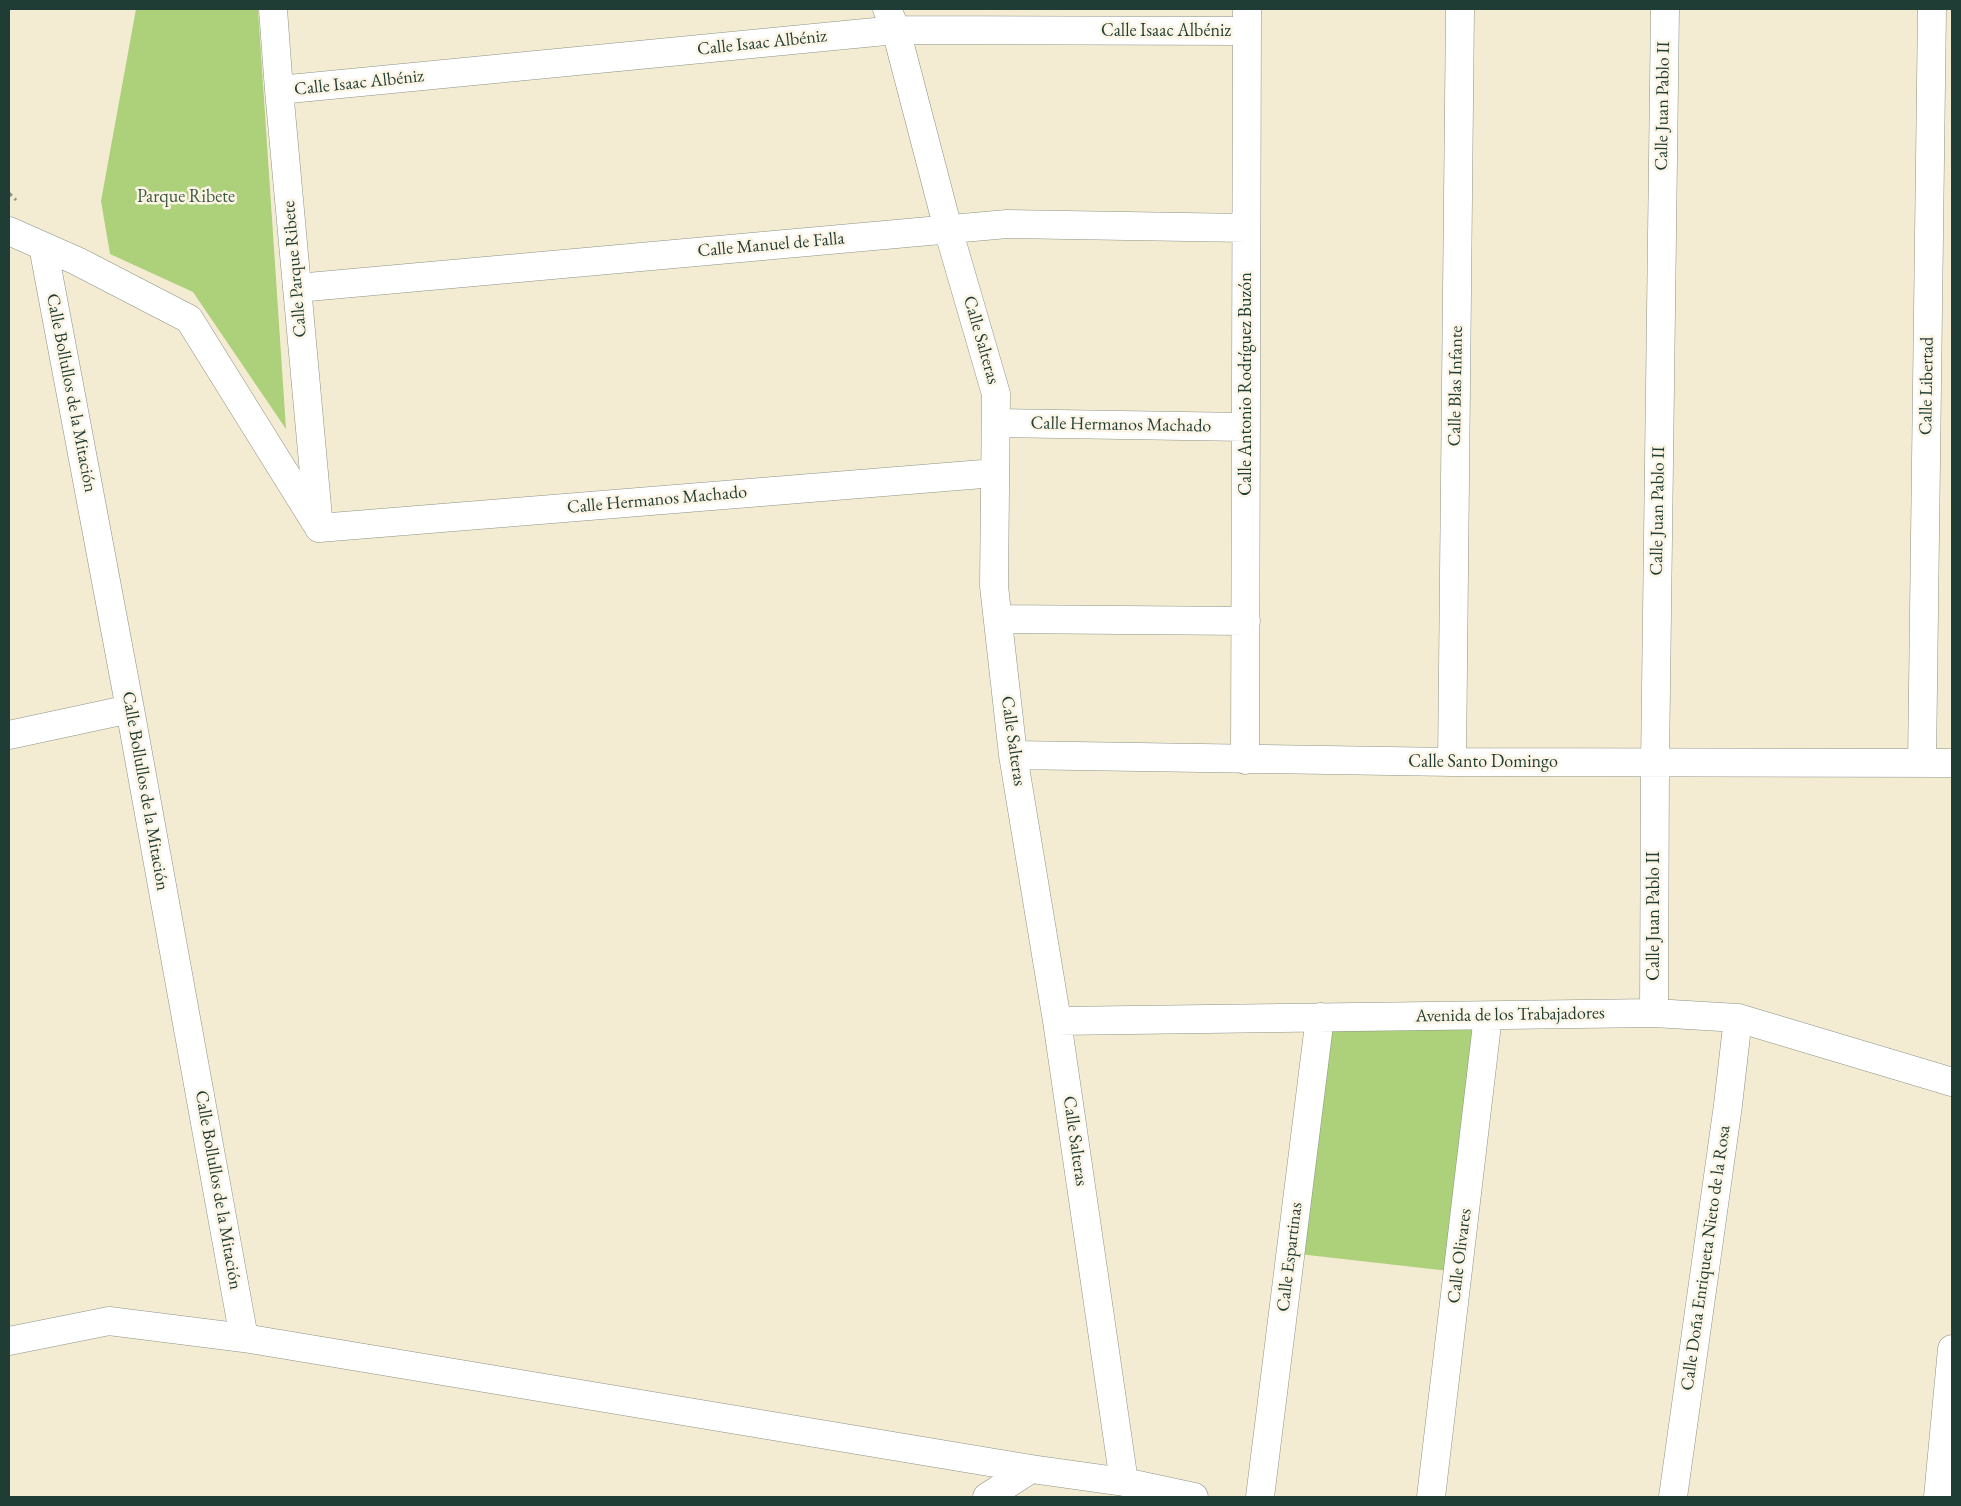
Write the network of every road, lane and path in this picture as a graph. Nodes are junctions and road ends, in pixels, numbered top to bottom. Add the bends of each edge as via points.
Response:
1 (273, 9) edge
2 (1460, 9) edge
3 (1665, 9) edge
4 (1932, 9) edge
5 (891, 20) edge
6 (1247, 20) edge
7 (278, 90) junction
8 (1246, 228) junction
9 (948, 229) junction
10 (9, 231) edge
11 (43, 246) junction
12 (297, 288) junction
13 (996, 423) junction
14 (1246, 426) junction
15 (995, 473) junction
16 (319, 528) junction
17 (998, 620) junction
18 (1246, 621) junction
19 (130, 709) junction
20 (9, 735) edge
21 (1014, 755) junction
22 (1245, 760) junction
23 (1452, 762) junction
24 (1952, 763) edge
25 (1655, 764) junction
26 (1922, 764) junction
27 (1654, 1014) junction
28 (1488, 1016) junction
29 (1320, 1017) junction
30 (1738, 1018) junction
31 (1057, 1021) junction
32 (1952, 1082) edge
33 (244, 1338) junction
34 (9, 1340) edge
35 (1952, 1350) edge
36 (1031, 1469) junction
37 (1124, 1482) junction
38 (987, 1497) edge
39 (1194, 1497) edge
40 (1260, 1497) edge
41 (1431, 1497) edge
42 (1673, 1497) edge
43 (1938, 1497) edge

1 - 7 street, Calle Parque Ribete
2 - 23 street, Calle Blas Infante
3 - 25 street, Calle Juan Pablo II
4 - 26 street, Calle Libertad
5 - 6 street, Calle Isaac Albéniz
5 - 7 street, Calle Isaac Albéniz
5 - 9 street, Calle Salteras
6 - 8 street, Calle Antonio Rodríguez Buzón
7 - 12 street, Calle Parque Ribete
8 - 9 street, Calle Manuel de Falla via 1007,224
8 - 14 street, Calle Antonio Rodríguez Buzón
9 - 12 street, Calle Manuel de Falla
9 - 13 street, Calle Salteras via 996,394
10 - 11 street
11 - 16 street via 77,260 189,319
11 - 19 street, Calle Bollullos de la Mitación
12 - 16 street, Calle Parque Ribete
13 - 14 street, Calle Hermanos Machado
13 - 15 street, Calle Salteras
14 - 18 street, Calle Antonio Rodríguez Buzón
15 - 16 street, Calle Hermanos Machado
15 - 17 street, Calle Salteras via 994,586
17 - 18 street
17 - 21 street, Calle Salteras
18 - 22 street, Calle Antonio Rodríguez Buzón
19 - 20 street
19 - 33 street, Calle Bollullos de la Mitación
21 - 22 street, Calle Santo Domingo
21 - 31 street, Calle Salteras
22 - 23 street, Calle Santo Domingo
23 - 25 street, Calle Santo Domingo
24 - 26 street, Calle Santo Domingo
25 - 26 street, Calle Santo Domingo
25 - 27 street, Calle Juan Pablo II
27 - 28 street, Avenida de los Trabajadores
27 - 30 street, Avenida de los Trabajadores
28 - 29 street, Avenida de los Trabajadores
28 - 41 street, Calle Olivares
29 - 31 street, Avenida de los Trabajadores
29 - 40 street, Calle Espartinas
30 - 32 street, Avenida de los Trabajadores
30 - 42 street, Calle Doña Enriqueta Nieto de la Rosa
31 - 37 street, Calle Salteras
33 - 34 street via 109,1321
33 - 36 street
35 - 43 street
36 - 37 street
36 - 38 street
37 - 39 street

